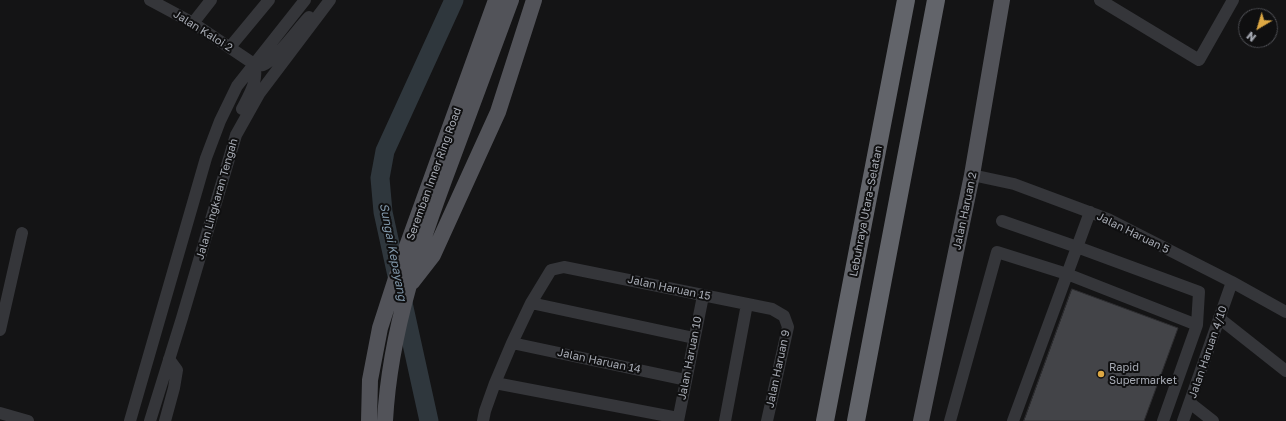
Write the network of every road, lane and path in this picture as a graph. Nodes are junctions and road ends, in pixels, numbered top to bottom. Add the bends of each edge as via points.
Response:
1 (152, 0) edge
2 (212, 0) edge
3 (270, 0) edge
4 (305, 0) edge
5 (496, 0) edge
6 (511, 0) edge
7 (534, 0) edge
8 (906, 0) edge
9 (936, 0) edge
10 (1002, 0) edge
11 (1100, 0) edge
12 (1233, 0) edge
13 (327, 4) edge
14 (193, 23) junction
15 (230, 48) junction
16 (254, 64) junction
17 (236, 135) junction
18 (972, 176) junction
19 (1090, 212) junction
20 (1002, 221) dead end
21 (419, 229) junction
22 (22, 233) dead end
23 (1077, 247) junction
24 (1067, 274) junction
25 (1232, 282) junction
26 (407, 288) junction
27 (703, 296) junction
28 (530, 303) junction
29 (747, 304) junction
30 (1286, 312) edge
31 (784, 316) joint
32 (1219, 318) junction
33 (1197, 325) junction
34 (0, 330) edge
35 (694, 338) junction
36 (512, 343) junction
37 (169, 359) junction
38 (1286, 371) edge
39 (686, 380) junction
40 (495, 383) junction
41 (1190, 403) junction
42 (0, 413) edge
43 (678, 420) edge
44 (28, 421) edge
45 (130, 421) edge
46 (150, 421) edge
47 (165, 421) edge
48 (370, 421) edge
49 (385, 421) edge
50 (483, 421) edge
51 (725, 421) edge
52 (766, 421) edge
53 (825, 421) edge
54 (856, 421) edge
55 (921, 421) edge
56 (950, 421) edge
57 (1013, 421) edge
58 (1163, 421) edge
59 (1183, 421) edge
60 (1213, 421) edge

1 - 14 street, Jalan Kaloi 2
2 - 14 street
3 - 15 street
4 - 16 street, Jalan Lingkaran Tengah
5 - 21 main road, Seremban Inner Ring Road
6 - 21 main road, Seremban Inner Ring Road
7 - 26 main road via 498,112 433,255
8 - 53 highway, Lebuhraya Utara–Selatan
9 - 54 highway
10 - 18 main road, Jalan Haruan 2
11 - 12 street via 1199,60
13 - 16 street via 312,14 268,62
13 - 17 street, Jalan Lingkaran Tengah via 259,94
14 - 15 street, Jalan Kaloi 2
15 - 16 street, Jalan Kaloi 2
16 - 17 street via 256,76 240,112
16 - 45 street, Jalan Lingkaran Tengah via 237,86 206,158
17 - 37 street, Jalan Lingkaran Tengah
18 - 19 street, Jalan Haruan 5 via 1014,184
18 - 55 main road, Jalan Haruan 2
19 - 23 street
19 - 25 street, Jalan Haruan 5
20 - 23 street
21 - 26 main road, Seremban Inner Ring Road
21 - 48 main road, Seremban Inner Ring Road via 402,260 380,328 370,380
22 - 34 street
23 - 24 street
23 - 33 street via 1199,292
24 - 33 street
24 - 56 street via 997,252
24 - 57 street
25 - 30 street, Jalan Haruan 5
25 - 32 street, Jalan Haruan 4/10
26 - 49 main road, Seremban Inner Ring Road via 391,359
27 - 28 street, Jalan Haruan 15 via 564,267 552,270
27 - 29 street, Jalan Haruan 15
27 - 35 street, Jalan Haruan 10
28 - 35 street
28 - 36 street
29 - 31 street, Jalan Haruan 15 via 772,309
29 - 51 street
31 - 52 street, Jalan Haruan 9 via 788,327
32 - 38 street
32 - 41 street, Jalan Haruan 4/10
33 - 58 street
35 - 39 street, Jalan Haruan 10
36 - 39 street, Jalan Haruan 14
36 - 40 street
37 - 46 street, Jalan Lingkaran Tengah
37 - 47 street via 176,370
39 - 43 street, Jalan Haruan 10
40 - 43 street
40 - 50 street
41 - 59 street, Jalan Haruan 4/10
41 - 60 street
42 - 44 street

